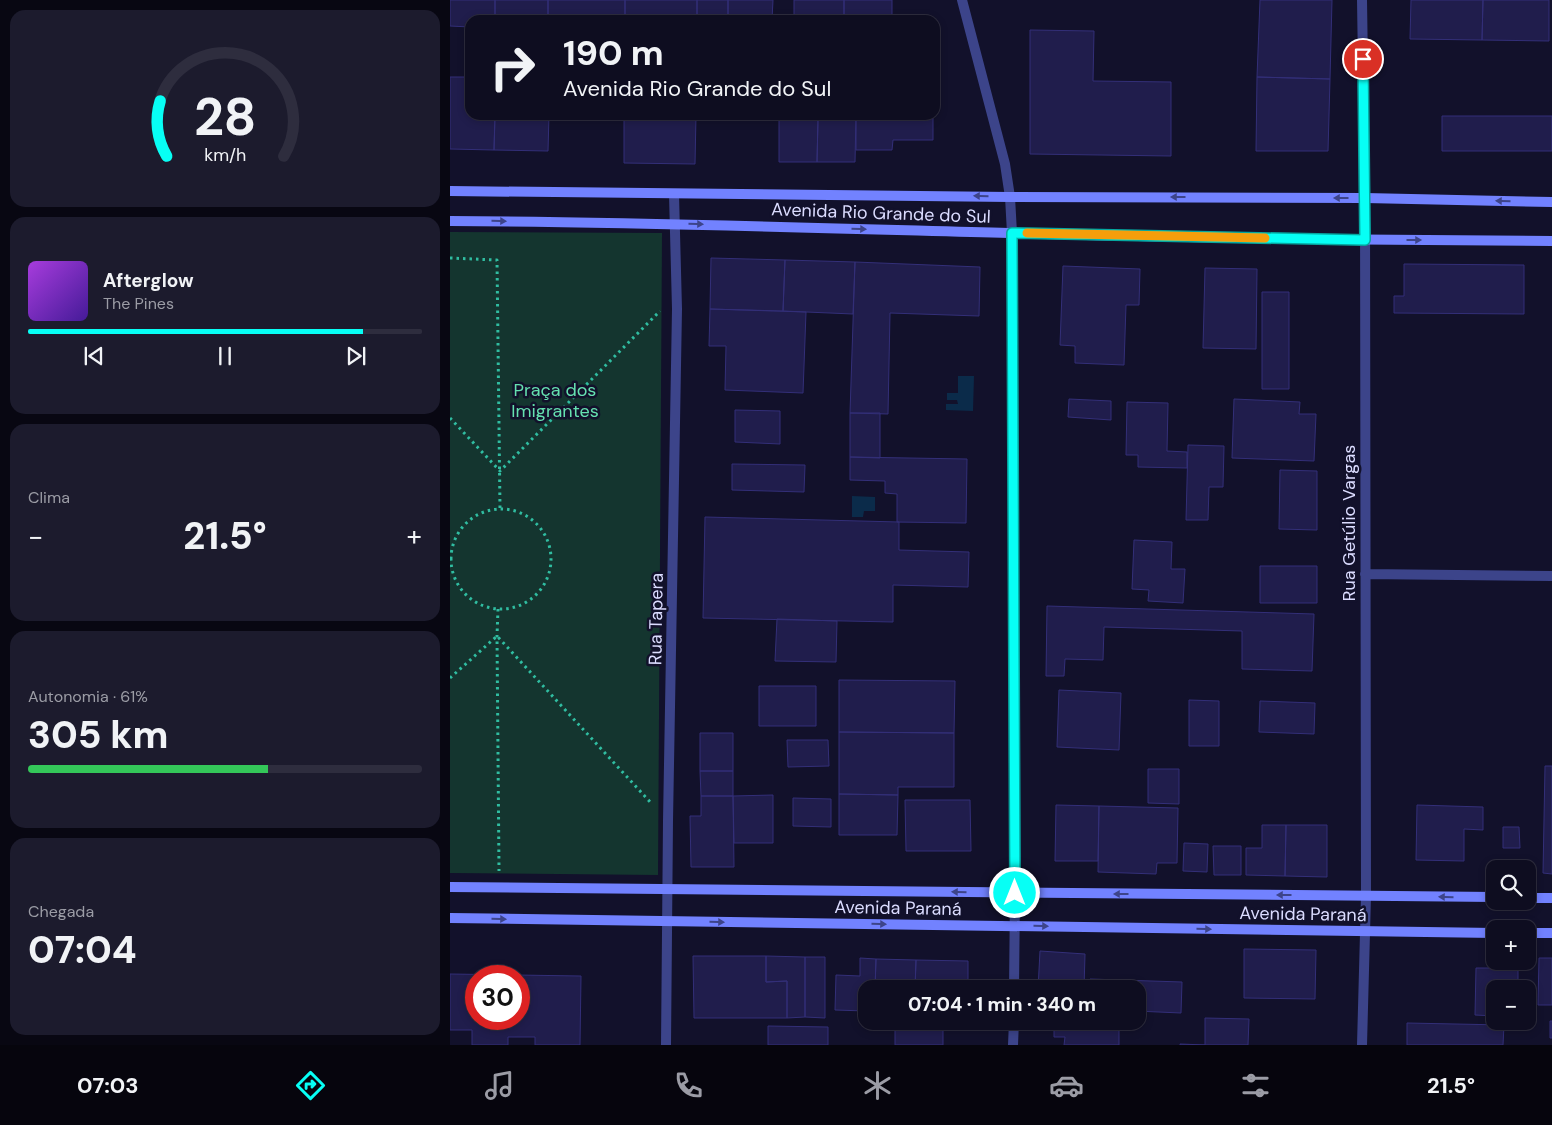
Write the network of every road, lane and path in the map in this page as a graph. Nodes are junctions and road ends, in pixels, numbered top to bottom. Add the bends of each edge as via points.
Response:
1 (962, 0) edge
2 (1362, 0) edge
3 (450, 191) edge
4 (674, 194) junction
5 (1010, 197) junction
6 (1365, 198) junction
7 (1552, 202) edge
8 (450, 221) edge
9 (675, 224) junction
10 (1012, 233) junction
11 (1365, 240) junction
12 (1552, 241) edge
13 (450, 258) edge
14 (676, 293) junction
15 (450, 418) edge
16 (500, 471) junction
17 (500, 509) junction
18 (1365, 574) junction
19 (1552, 576) edge
20 (498, 609) junction
21 (496, 636) junction
22 (450, 678) edge
23 (668, 821) junction
24 (450, 887) edge
25 (499, 887) junction
26 (668, 888) junction
27 (1015, 893) junction
28 (1366, 896) junction
29 (1486, 898) edge
30 (1536, 898) edge
31 (1552, 898) edge
32 (450, 918) edge
33 (668, 922) junction
34 (1015, 926) junction
35 (1365, 931) junction
36 (1486, 933) edge
37 (1536, 933) edge
38 (1552, 933) edge
39 (1014, 980) edge
40 (1014, 1030) edge
41 (666, 1045) edge
42 (1013, 1045) edge
43 (1362, 1045) edge

1 - 5 street via 1005,164
2 - 6 street, Rua Getúlio Vargas
3 - 4 street, Avenida Rio Grande do Sul
5 -> 4 street, Avenida Rio Grande do Sul
4 - 9 street, Rua Tapera
6 -> 5 street, Avenida Rio Grande do Sul
5 - 10 street
7 -> 6 street, Avenida Rio Grande do Sul
6 - 11 street, Rua Getúlio Vargas
8 -> 9 street, Avenida Rio Grande do Sul
9 -> 10 street, Avenida Rio Grande do Sul
9 - 14 street, Rua Tapera
10 - 11 street, Avenida Rio Grande do Sul
10 - 27 street
11 -> 12 street, Avenida Rio Grande do Sul
11 - 18 street, Rua Getúlio Vargas
13 - 16 path via 497,260
14 - 16 path
14 - 23 street, Rua Tapera
15 - 16 path
16 - 17 path
17 - 20 path via 476,515 463,526 454,540 451,556 453,574 460,589 473,601
17 - 20 path via 524,514 537,524 547,537 551,569 535,597 521,606
18 - 19 street
18 - 28 street, Rua Getúlio Vargas
20 - 21 path
21 - 22 path
21 - 23 path
21 - 25 path
23 - 26 street, Rua Tapera
24 - 25 street, Avenida Paraná
25 - 26 street, Avenida Paraná
27 -> 26 street, Avenida Paraná
26 - 33 street, Rua Tapera
28 -> 27 street, Avenida Paraná
27 - 34 street
29 -> 28 street, Avenida Paraná
28 - 35 street, Rua Getúlio Vargas
30 - 31 street
32 -> 33 street, Avenida Paraná
33 -> 34 street, Avenida Paraná
33 - 41 street, Rua Tapera
34 -> 35 street, Avenida Paraná
34 - 39 street
35 - 36 street, Avenida Paraná
35 - 43 street, Rua Getúlio Vargas
37 - 38 street
40 - 42 street

